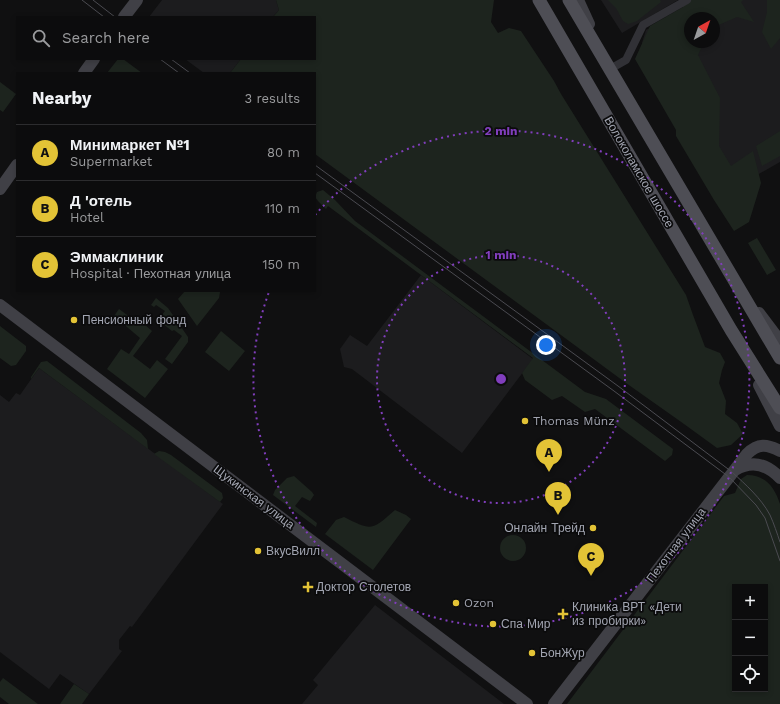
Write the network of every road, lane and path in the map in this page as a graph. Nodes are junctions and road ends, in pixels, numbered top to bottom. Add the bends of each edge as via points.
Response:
1 (137, 0) edge
2 (539, 0) edge
3 (568, 0) edge
4 (578, 0) edge
5 (687, 0) edge
6 (125, 16) edge
7 (93, 60) edge
8 (608, 66) junction
9 (85, 72) edge
10 (16, 166) edge
11 (0, 189) edge
12 (737, 285) junction
13 (0, 305) edge
14 (780, 341) edge
15 (739, 344) junction
16 (780, 358) edge
17 (780, 408) edge
18 (780, 426) edge
19 (780, 452) edge
20 (734, 470) junction
21 (780, 478) edge
22 (527, 704) edge
23 (554, 704) edge

1 - 6 main road
2 - 15 main road, Волоколамское шоссе
3 - 8 main road
4 - 8 main road
5 - 8 street via 643,25 626,60
7 - 9 main road
8 - 12 main road
10 - 11 main road
12 - 14 main road
12 - 16 main road
13 - 22 main road, Щукинская улица
15 - 17 main road, Волоколамское шоссе
15 - 18 main road, Волоколамское шоссе
19 - 20 main road, Пехотная улица via 770,447 754,448
20 - 21 main road via 752,464 762,466
20 - 23 main road, Пехотная улица

